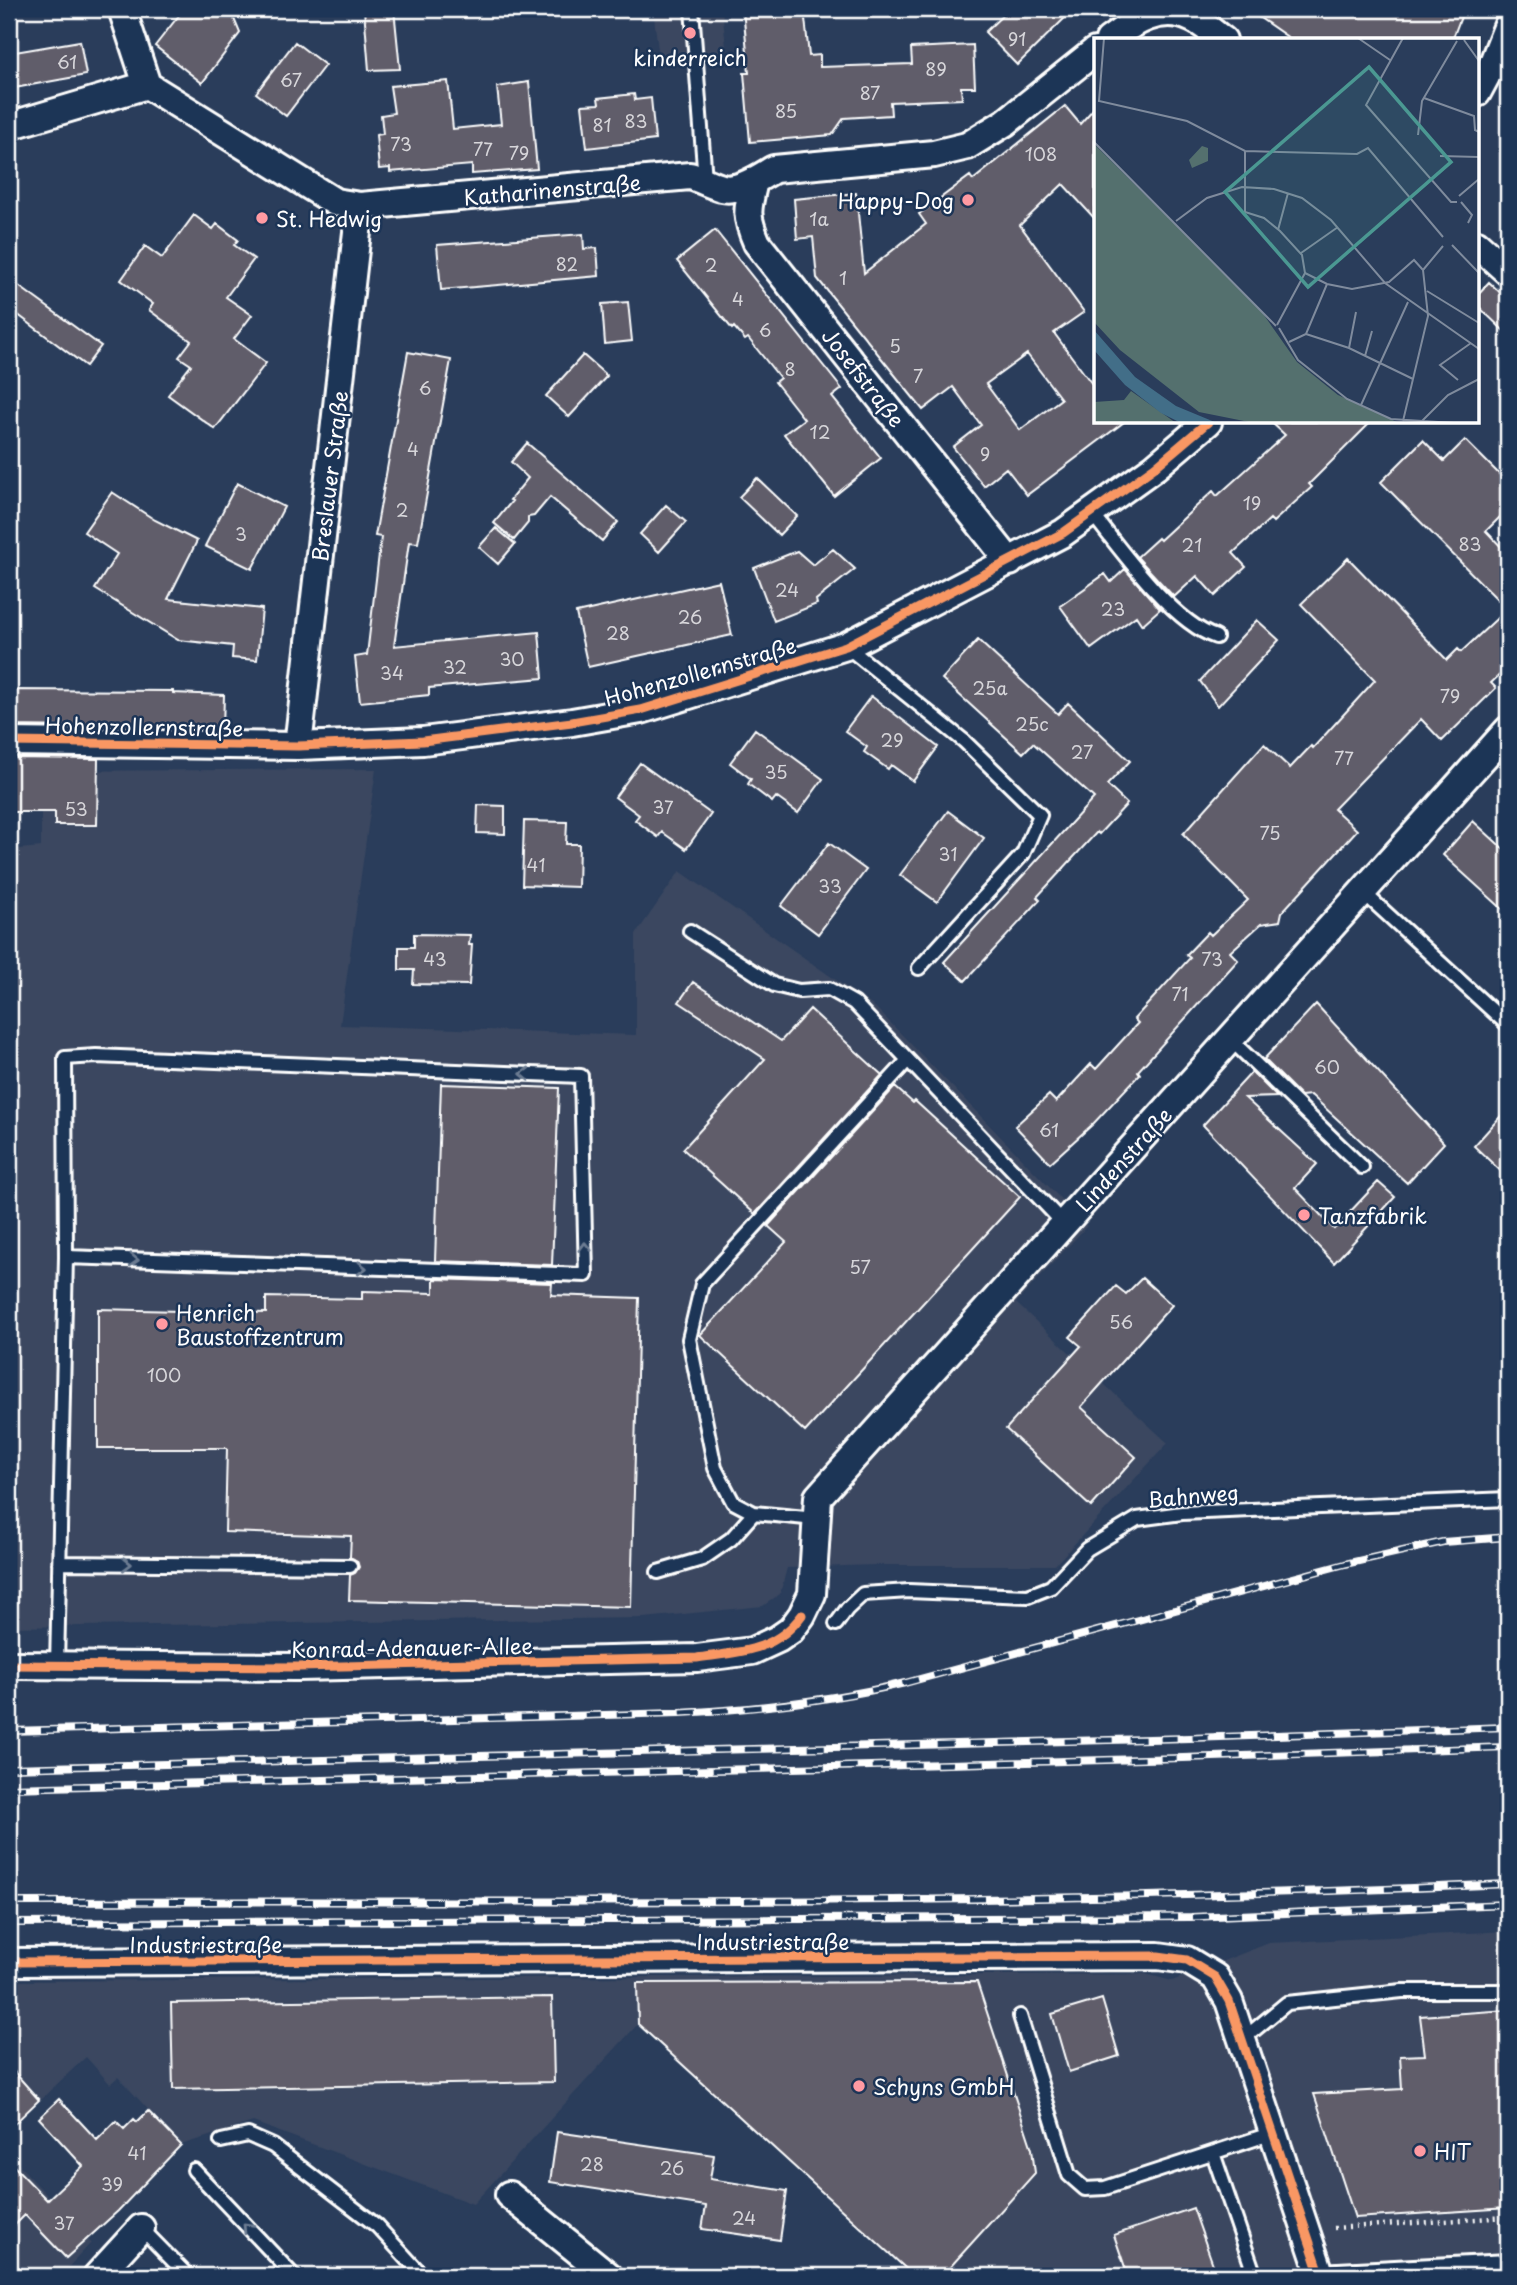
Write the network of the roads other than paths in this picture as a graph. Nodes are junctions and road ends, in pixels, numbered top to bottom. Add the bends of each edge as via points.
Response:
1 (122, 9) edge
2 (692, 9) edge
3 (1508, 25) edge
4 (1112, 38) edge
5 (1220, 38) edge
6 (1094, 52) edge
7 (147, 85) junction
8 (1478, 91) edge
9 (9, 126) edge
10 (705, 180) junction
11 (754, 181) junction
12 (360, 206) junction
13 (1478, 245) edge
14 (1508, 272) edge
15 (1206, 424) edge
16 (1091, 512) junction
17 (1010, 562) junction
18 (1216, 637) dead end
19 (846, 646) junction
20 (1508, 730) edge
21 (9, 742) edge
22 (298, 746) junction
23 (1363, 892) junction
24 (690, 931) dead end
25 (919, 968) dead end
26 (1508, 1025) edge
27 (1231, 1040) junction
28 (908, 1060) junction
29 (1362, 1167) dead end
30 (1064, 1224) junction
31 (66, 1257) junction
32 (1508, 1499) edge
33 (754, 1513) junction
34 (816, 1519) junction
35 (59, 1563) junction
36 (350, 1566) dead end
37 (658, 1572) dead end
38 (802, 1615) joint
39 (836, 1624) dead end
40 (9, 1665) edge
41 (57, 1666) junction
42 (9, 1962) edge
43 (1508, 1990) edge
44 (1020, 2016) dead end
45 (1242, 2040) junction
46 (1273, 2133) junction
47 (220, 2141) dead end
48 (1213, 2153) junction
49 (194, 2170) dead end
50 (509, 2195) dead end
51 (141, 2228) joint
52 (1508, 2261) edge
53 (1320, 2273) edge
54 (104, 2274) edge
55 (188, 2276) edge
56 (294, 2276) edge
57 (422, 2276) edge
58 (609, 2276) edge
59 (1255, 2276) edge

1 - 7 street
2 - 10 lane
3 - 8 street
4 - 5 street via 1135,22 1173,12 1193,18
6 - 11 street, Katharinenstraße via 1006,122 967,146 934,154 774,169
7 - 9 street
7 - 12 street, Katharinenstraße via 335,202
10 - 11 street, Katharinenstraße via 724,189
10 - 12 street, Katharinenstraße via 690,176
11 - 17 street, Josefstraße via 747,209 757,243
12 - 22 street, Breslauer Straße
13 - 14 street
15 - 16 street, Hohenzollernstraße
16 - 17 street, Hohenzollernstraße
16 - 18 lane via 1177,612
17 - 19 street, Hohenzollernstraße
19 - 22 street, Hohenzollernstraße via 641,710 423,741
19 - 25 lane via 964,741 1040,815 1023,854
20 - 23 street, Lindenstraße
21 - 22 street, Hohenzollernstraße
23 - 26 lane
23 - 27 street, Lindenstraße
24 - 28 lane via 774,985 799,991 830,989 854,1003
27 - 29 lane
27 - 30 street, Lindenstraße
28 - 30 lane
28 - 33 lane via 702,1284 689,1339 715,1468 733,1502
30 - 34 street, Lindenstraße via 818,1497
31 -> 31 lane via 586,1275 582,1076 65,1058
31 - 35 lane
32 - 39 lane, Bahnweg via 1182,1513 1138,1519 1087,1549 1051,1587 1028,1596 909,1591 863,1594
33 - 34 lane
33 - 37 lane via 731,1539 702,1559
34 - 38 street, Lindenstraße via 812,1594
35 -> 36 lane
35 - 41 lane
38 - 41 street, Konrad-Adenauer-Allee via 791,1630 752,1651 697,1658 299,1667
40 - 41 street, Konrad-Adenauer-Allee
42 - 45 street, Industriestraße via 1158,1956 1187,1960 1215,1977
43 - 45 lane via 1402,1991 1287,2003
44 - 48 lane via 1069,2175 1085,2189 1105,2188
45 - 46 street, Industriestraße
46 - 48 lane
46 - 53 street, Industriestraße
47 - 57 lane via 248,2135 273,2146 377,2226
48 - 59 lane
56 -> 49 lane
50 - 58 street
51 - 54 street
51 - 55 lane
52 - 53 lane

